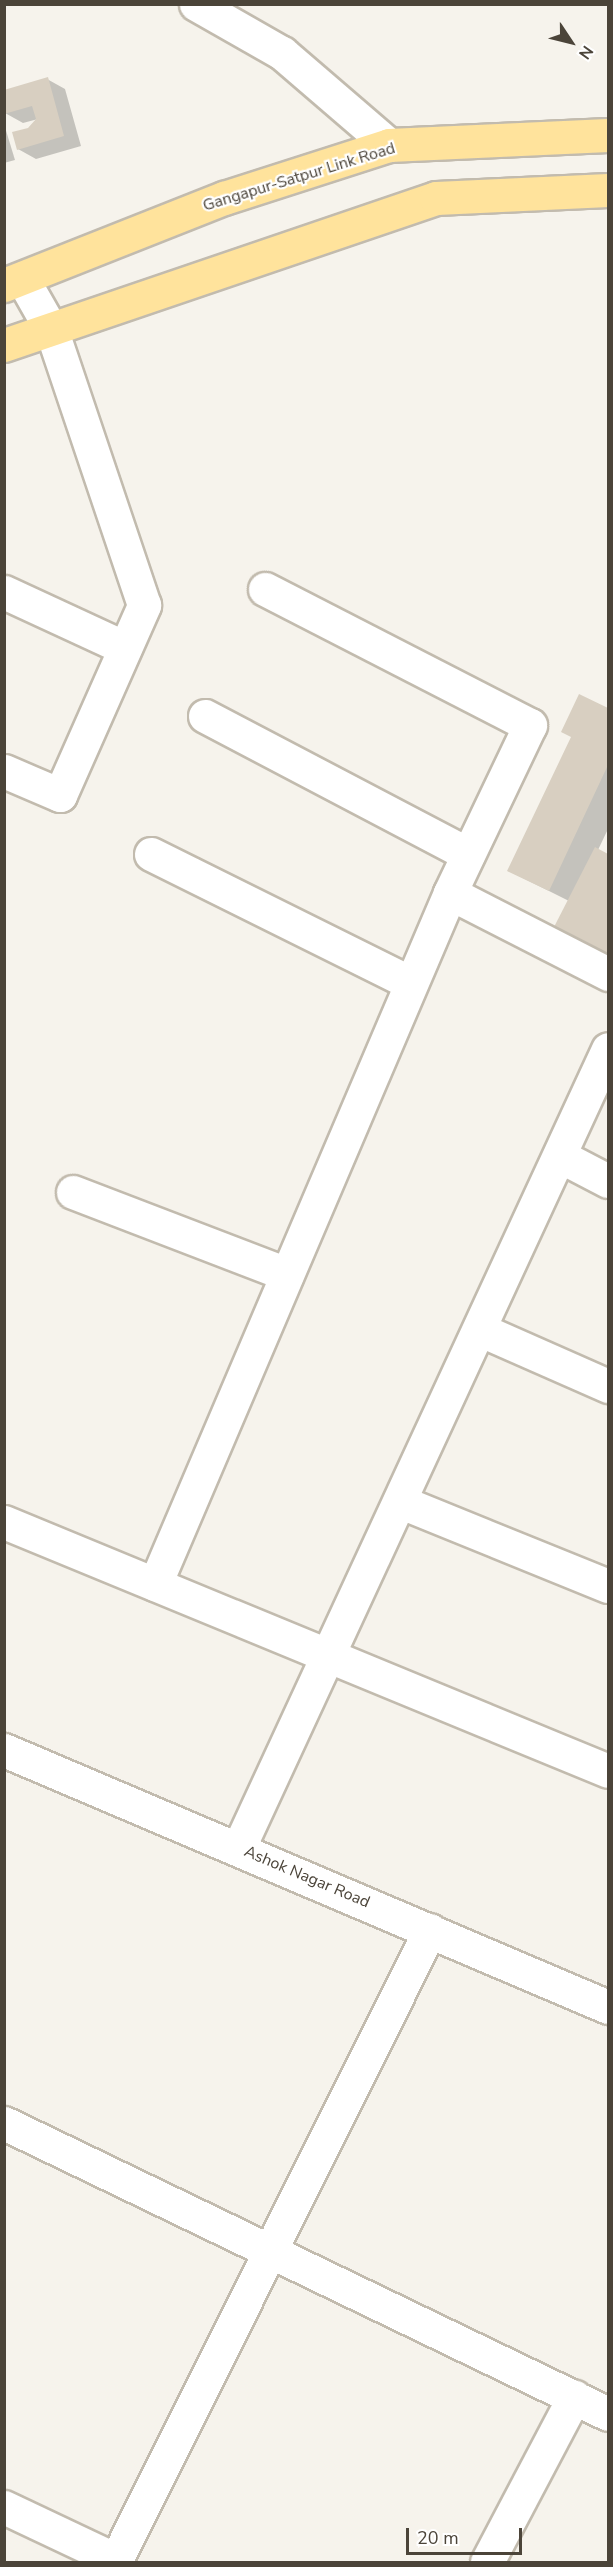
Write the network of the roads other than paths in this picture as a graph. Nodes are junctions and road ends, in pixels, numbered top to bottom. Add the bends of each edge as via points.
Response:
1 (196, 4) edge
2 (609, 135) edge
3 (389, 145) junction
4 (609, 190) edge
5 (14, 282) edge
6 (52, 331) junction
7 (4, 345) edge
8 (265, 589) dead end
9 (4, 592) edge
10 (125, 648) junction
11 (205, 716) dead end
12 (4, 771) edge
13 (151, 854) dead end
14 (468, 854) junction
15 (450, 893) junction
16 (609, 974) edge
17 (411, 982) junction
18 (609, 1049) edge
19 (560, 1156) junction
20 (609, 1181) edge
21 (73, 1192) dead end
22 (287, 1274) junction
23 (481, 1330) junction
24 (609, 1386) edge
25 (401, 1502) junction
26 (4, 1521) edge
27 (155, 1584) junction
28 (609, 1586) edge
29 (328, 1657) junction
30 (4, 1750) edge
31 (609, 1771) edge
32 (239, 1847) junction
33 (430, 1930) junction
34 (609, 2007) edge
35 (4, 2123) edge
36 (271, 2250) junction
37 (574, 2397) junction
38 (609, 2414) edge
39 (4, 2507) edge
40 (116, 2561) edge
41 (487, 2562) edge

1 - 3 street via 282,53
2 - 3 main road, Gangapur-Satpur Link Road
3 - 5 main road, Gangapur-Satpur Link Road via 224,198
4 - 6 main road via 436,198
5 - 6 street
6 - 7 main road
6 - 10 street via 144,604
8 - 14 street via 530,725
9 - 10 street
10 - 12 street via 60,795
11 - 14 street
13 - 17 street
14 - 15 street
15 - 16 street
15 - 17 street
17 - 22 street
18 - 19 street
19 - 20 street
19 - 23 street
21 - 22 street
22 - 27 street
23 - 24 street
23 - 25 street
25 - 28 street
25 - 29 street
26 - 27 street
27 - 29 street
29 - 31 street
29 - 32 street
30 - 32 street, Ashok Nagar Road
32 - 33 street, Ashok Nagar Road
33 - 34 street, Ashok Nagar Road
33 - 36 street
35 - 36 street
36 - 37 street
36 - 40 street
37 - 38 street
37 - 41 street
39 - 40 street

